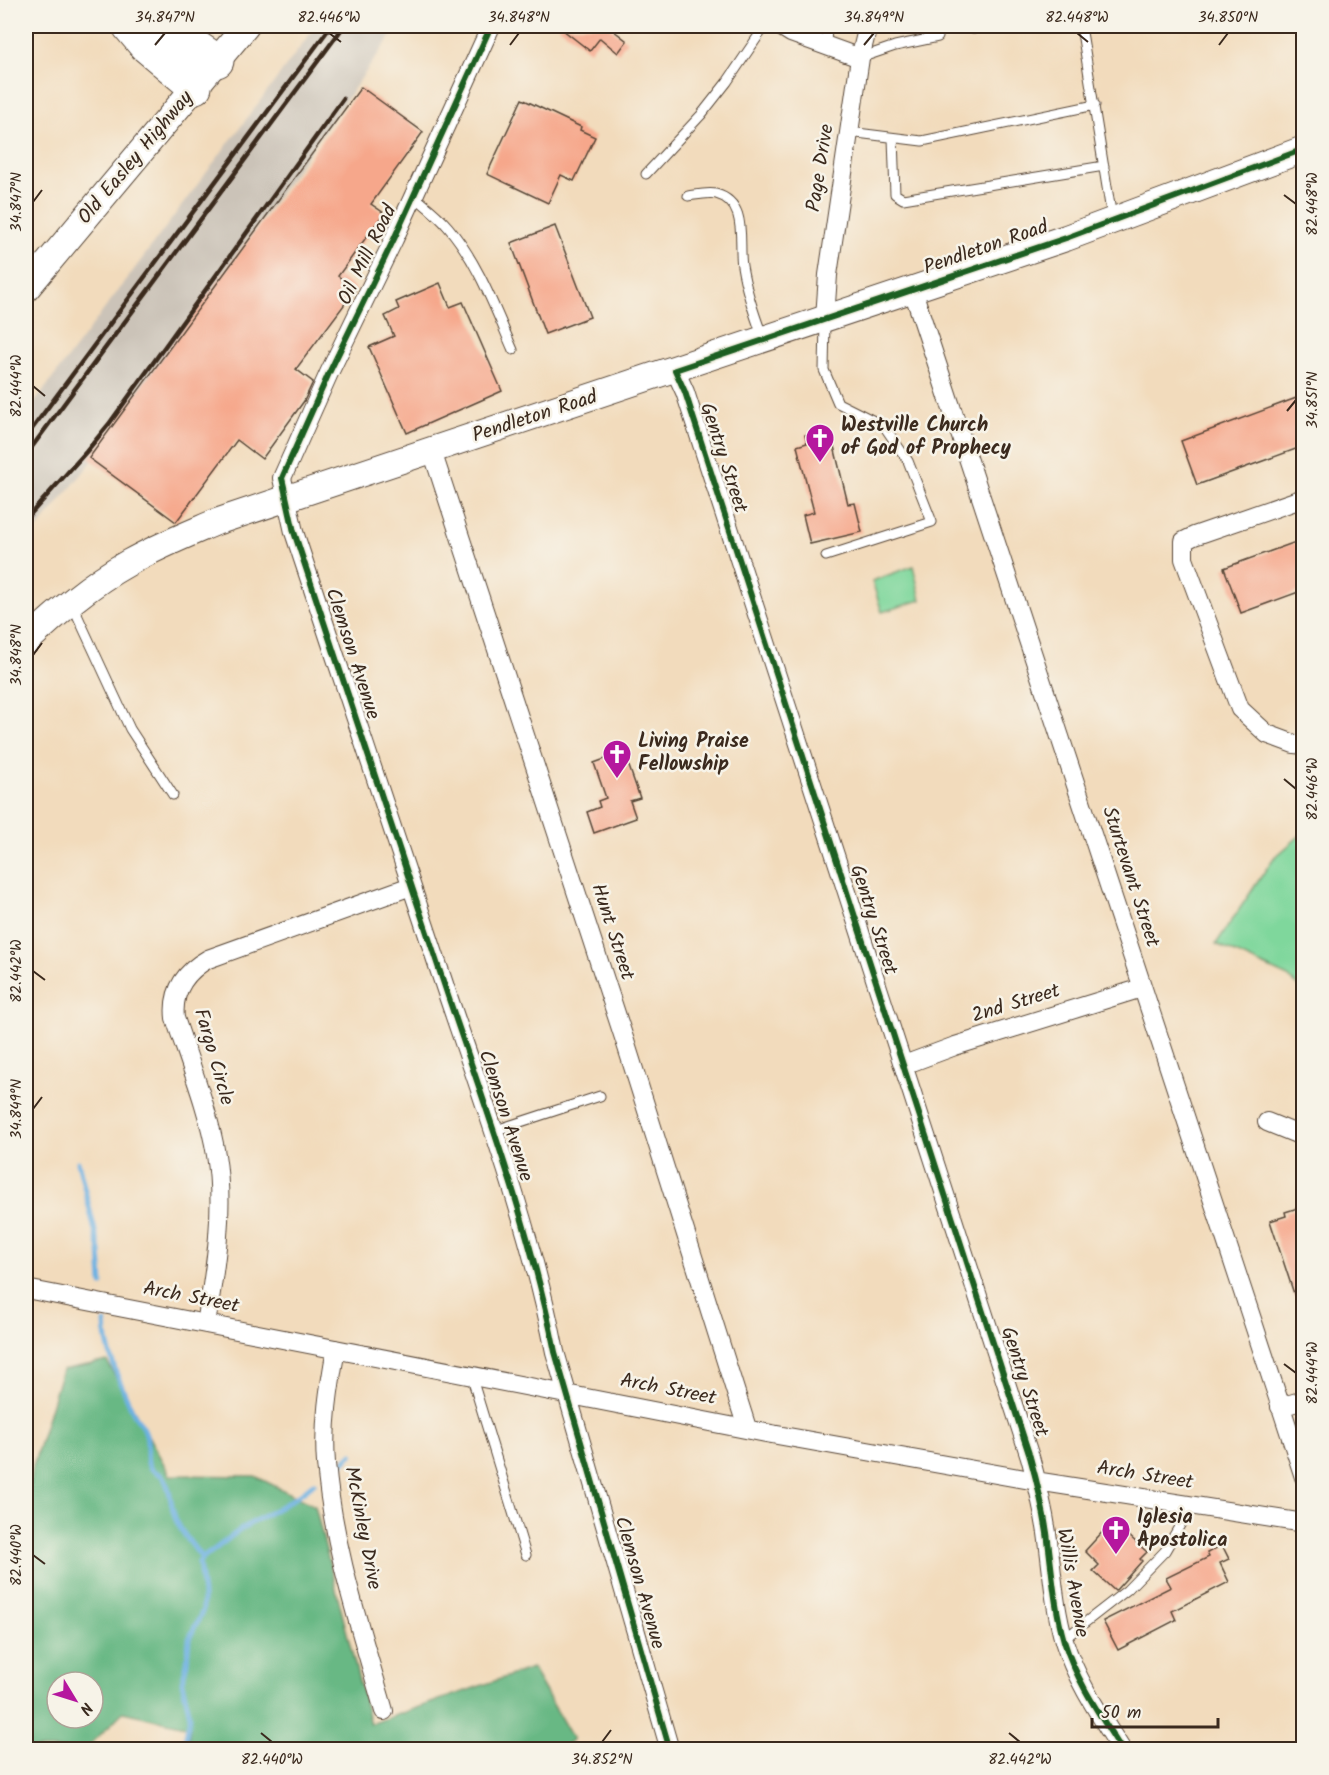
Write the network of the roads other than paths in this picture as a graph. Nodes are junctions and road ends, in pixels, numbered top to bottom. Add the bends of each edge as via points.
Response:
1 (129, 26) edge
2 (165, 26) edge
3 (246, 26) edge
4 (490, 26) edge
5 (765, 26) edge
6 (780, 26) edge
7 (827, 26) edge
8 (868, 26) edge
9 (988, 26) edge
10 (1081, 26) edge
11 (973, 29) dead end
12 (939, 37) dead end
13 (826, 45) junction
14 (860, 58) junction
15 (217, 61) junction
16 (195, 87) junction
17 (1095, 105) junction
18 (849, 132) junction
19 (893, 138) junction
20 (1304, 149) edge
21 (1104, 166) junction
22 (646, 174) dead end
23 (414, 196) junction
24 (688, 196) dead end
25 (1112, 221) junction
26 (26, 289) edge
27 (913, 291) junction
28 (825, 318) junction
29 (764, 340) junction
30 (513, 350) dead end
31 (675, 370) junction
32 (432, 451) junction
33 (1304, 498) edge
34 (286, 499) junction
35 (826, 556) dead end
36 (71, 602) junction
37 (26, 642) edge
38 (1304, 745) edge
39 (174, 795) dead end
40 (411, 886) junction
41 (1143, 988) junction
42 (904, 1065) junction
43 (600, 1096) dead end
44 (1267, 1122) dead end
45 (493, 1131) junction
46 (1304, 1137) edge
47 (26, 1289) edge
48 (206, 1324) junction
49 (336, 1349) junction
50 (471, 1375) junction
51 (567, 1394) junction
52 (1304, 1400) edge
53 (1281, 1407) junction
54 (747, 1428) junction
55 (1304, 1477) edge
56 (1036, 1481) junction
57 (1191, 1506) junction
58 (1304, 1523) edge
59 (526, 1555) dead end
60 (1064, 1639) junction
61 (384, 1711) dead end
62 (670, 1749) edge
63 (1122, 1749) edge

1 - 16 highway via 145,45
2 - 15 highway
3 - 15 street, Old Easley Highway
4 - 23 street, Oil Mill Road
5 - 22 lane via 714,98
6 - 13 street
7 - 13 lane
8 - 14 street, Page Drive
9 - 11 lane
10 - 17 lane
12 - 14 lane
13 - 14 street
14 - 18 street, Page Drive
15 - 16 street, Old Easley Highway
16 - 26 street, Old Easley Highway
17 - 19 lane via 922,141
17 - 21 lane
18 - 19 lane
18 - 28 street, Page Drive
19 - 21 lane via 895,194 903,199
20 - 25 street, Pendleton Road
21 - 25 lane
23 - 30 lane via 438,217 463,248
23 - 34 street, Oil Mill Road via 282,478
24 - 29 lane via 715,194 737,211 747,294
25 - 27 street, Pendleton Road
27 - 28 street, Pendleton Road
27 - 41 street, Sturtevant Street
28 - 29 street, Pendleton Road
28 - 35 lane via 824,370 838,403 884,426 908,461 932,522
29 - 31 street, Pendleton Road
31 - 32 street, Pendleton Road
31 - 42 street, Gentry Street
32 - 34 street, Pendleton Road
32 - 54 street, Hunt Street
33 - 38 street via 1194,536 1184,542 1184,559 1240,709 1267,734
34 - 36 street, Pendleton Road via 216,522 166,544 127,563
34 - 40 street, Clemson Avenue
36 - 37 street, Pendleton Road
36 - 39 lane via 130,729
40 - 45 street, Clemson Avenue
40 - 48 street, Fargo Circle via 208,959 190,971 180,985 175,1018 211,1132 220,1185
41 - 42 street, 2nd Street
41 - 53 street, Sturtevant Street
42 - 56 street, Gentry Street
43 - 45 lane
44 - 46 street
45 - 51 street, Clemson Avenue via 531,1248
47 - 48 street, Arch Street
48 - 49 street, Arch Street
49 - 50 street, Arch Street
49 - 61 street, McKinley Drive via 326,1428 331,1507 342,1563
50 - 51 street, Arch Street
50 - 59 lane
51 - 54 street, Arch Street
51 - 62 street, Clemson Avenue
52 - 53 street
53 - 55 street, Sturtevant Street
54 - 56 street, Arch Street
56 - 57 street, Arch Street
56 - 60 street, Willis Avenue
57 - 58 street, Arch Street
57 - 60 lane via 1165,1551 1127,1590
60 - 63 street, Willis Avenue via 1090,1699

